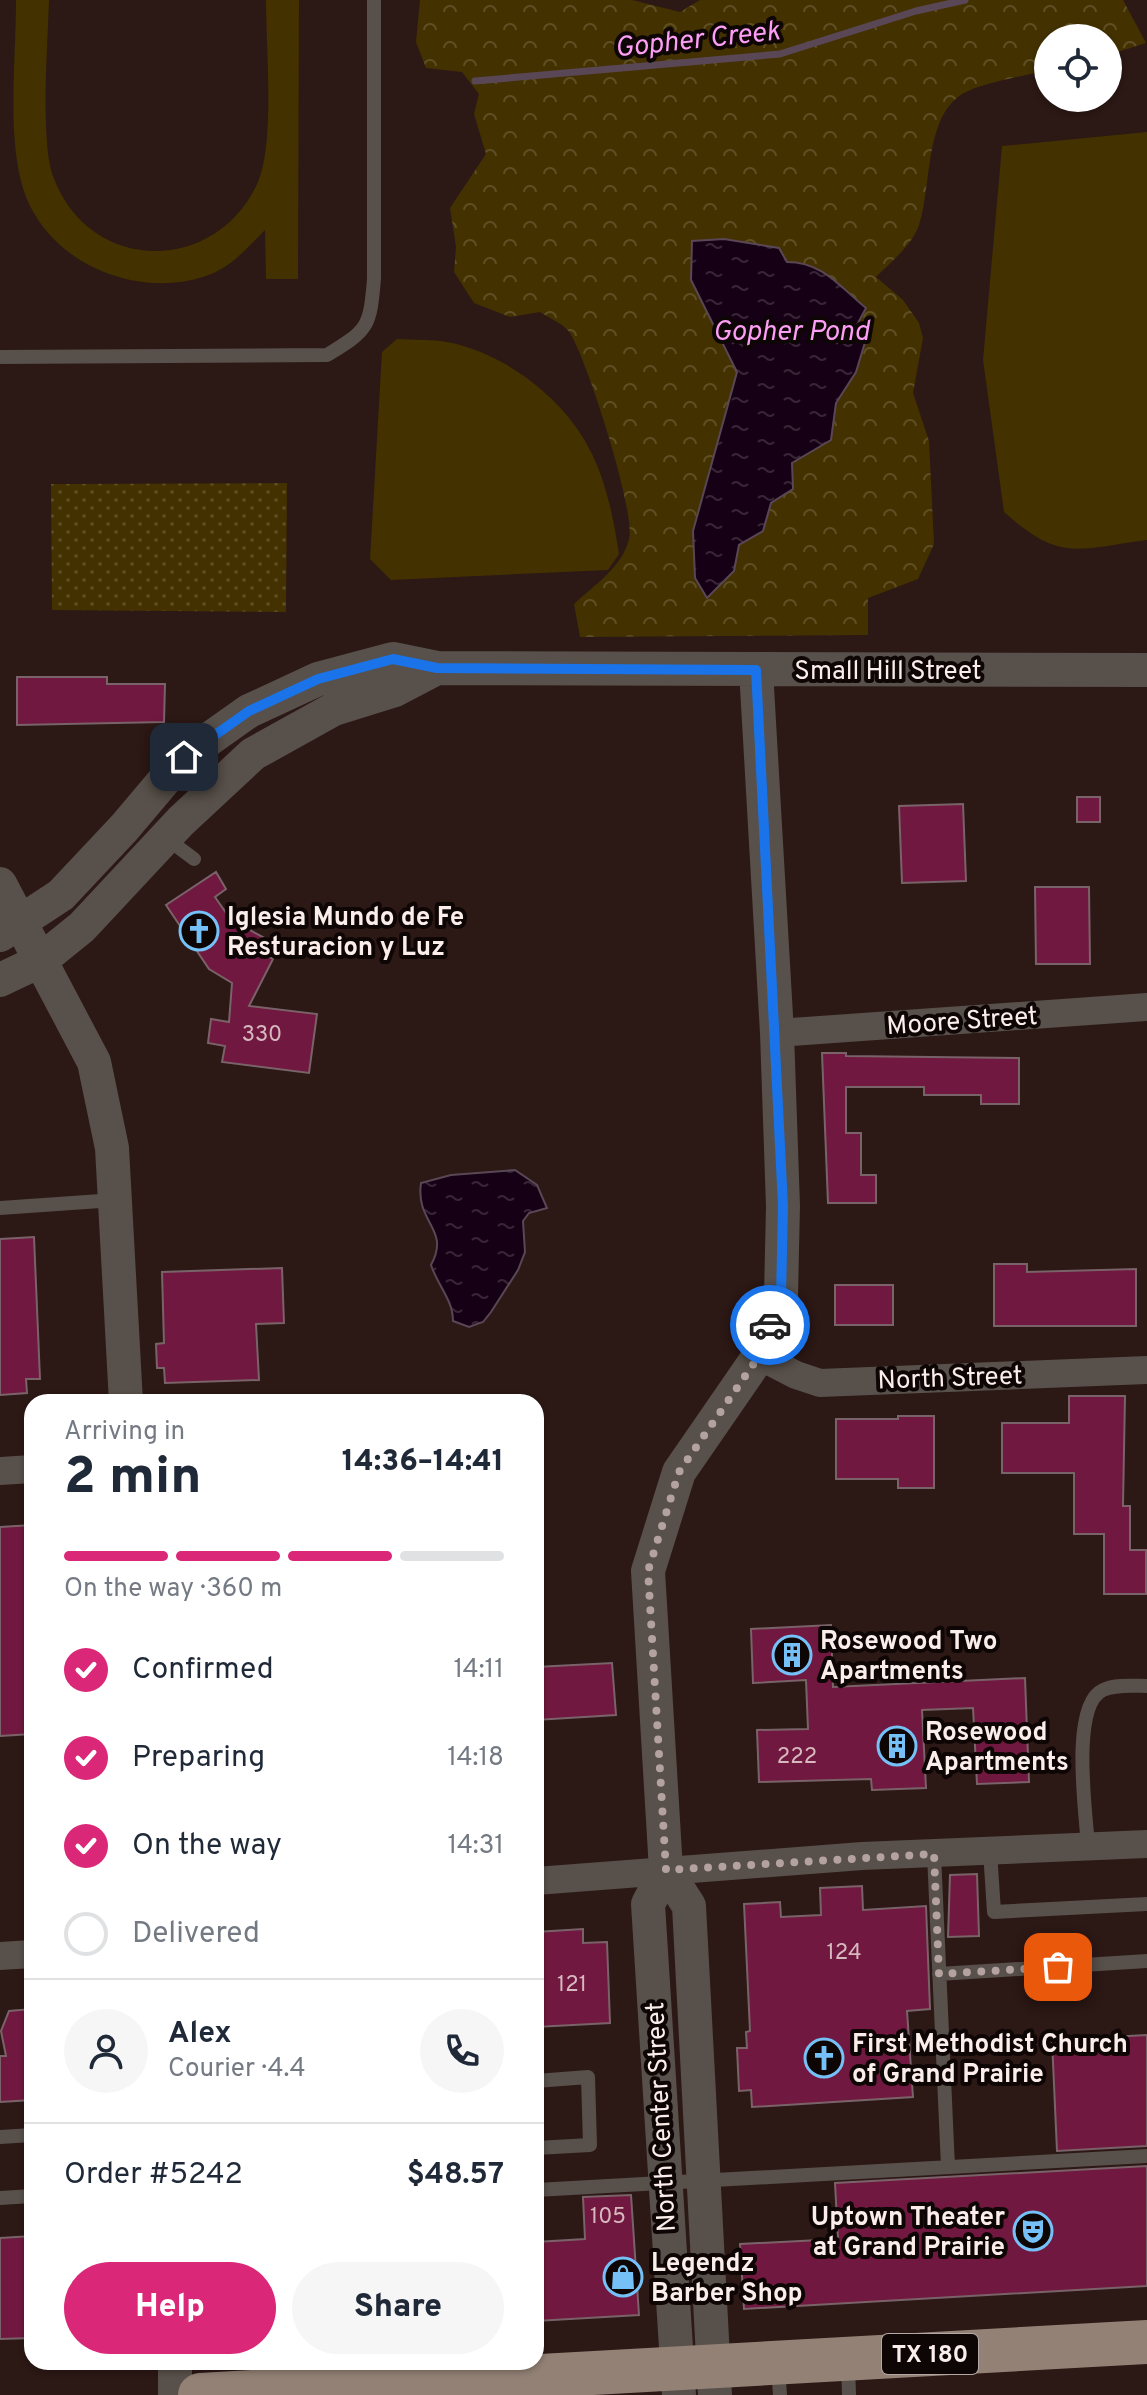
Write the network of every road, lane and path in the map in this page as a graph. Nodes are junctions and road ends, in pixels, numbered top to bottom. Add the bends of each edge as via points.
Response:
1 (374, 0) edge
2 (0, 357) edge
3 (437, 668) junction
4 (756, 670) junction
5 (1147, 670) edge
6 (165, 838) junction
7 (194, 859) dead end
8 (0, 884) edge
9 (10, 930) edge
10 (40, 961) junction
11 (0, 980) edge
12 (1147, 1007) edge
13 (777, 1033) junction
14 (117, 1200) junction
15 (0, 1208) edge
16 (759, 1356) junction
17 (1147, 1370) edge
18 (126, 1394) edge
19 (24, 1470) edge
20 (0, 1471) edge
21 (1147, 1686) edge
22 (1147, 1844) edge
23 (1088, 1846) junction
24 (990, 1851) junction
25 (934, 1854) junction
26 (666, 1870) junction
27 (544, 1880) edge
28 (1147, 1904) edge
29 (24, 1954) edge
30 (0, 1956) edge
31 (1147, 1961) edge
32 (939, 1974) junction
33 (544, 2080) edge
34 (24, 2136) edge
35 (0, 2137) edge
36 (544, 2148) edge
37 (1147, 2156) edge
38 (948, 2167) junction
39 (703, 2178) junction
40 (664, 2181) junction
41 (544, 2189) edge
42 (24, 2196) edge
43 (0, 2198) edge
44 (1147, 2342) edge
45 (175, 2370) edge
46 (848, 2377) edge
47 (779, 2379) edge
48 (696, 2381) edge
49 (175, 2395) edge
50 (200, 2395) edge

1 - 2 lane via 374,279 371,319 355,338 327,355
3 - 4 street, Small Hill Street
3 - 6 street, Small Hill Street via 395,690 334,709 253,754
3 - 9 street, Small Hill Street via 393,659 318,679 249,711 184,757 61,895
4 - 5 street, Small Hill Street
4 - 13 street, North Center Street
6 - 7 lane
6 - 10 street, Small Hill Street via 82,927
8 - 9 street
9 - 10 street
10 - 11 street, Small Hill Street
10 - 14 street via 94,1062
12 - 13 street, Moore Street
13 - 16 street, North Center Street via 781,1296
14 - 15 lane
14 - 18 street
16 - 17 street, North Street via 820,1383
16 - 26 street, North Center Street via 679,1472 648,1571
19 - 20 street
21 - 23 lane via 1105,1689 1092,1699 1083,1729
22 - 23 street
23 - 24 street
24 - 25 street
24 - 28 lane via 994,1912
25 - 26 street
25 - 32 lane
26 - 27 street
26 - 39 street, North Center Street via 689,1906
26 - 40 street, North Center Street via 648,1904
29 - 30 street
31 - 32 lane
32 - 38 lane
33 - 36 lane via 588,2077 590,2145
34 - 35 lane
37 - 38 lane
38 - 39 lane
39 - 40 lane
39 - 48 street, North Center Street
40 - 41 lane
40 - 48 street, North Center Street
42 - 43 lane
44 - 46 main road, TX 180
45 - 49 street
46 - 47 main road, TX 180
47 - 48 main road, TX 180
48 - 50 main road, TX 180

